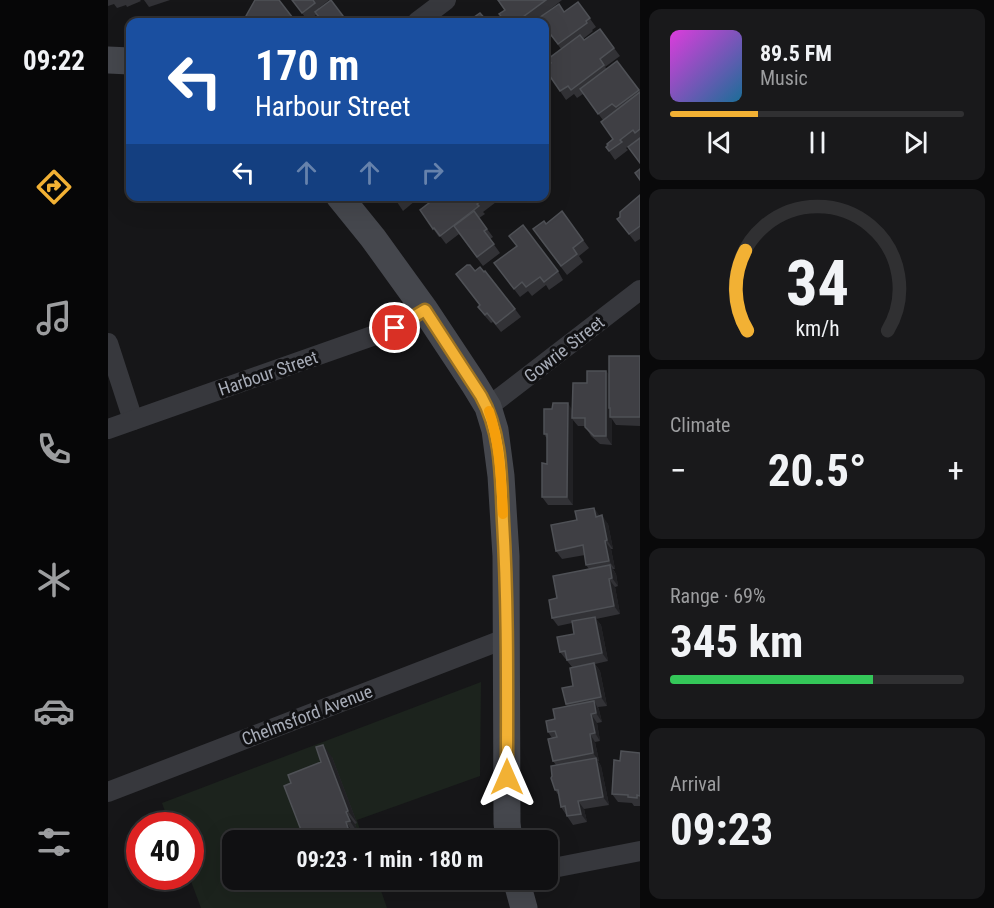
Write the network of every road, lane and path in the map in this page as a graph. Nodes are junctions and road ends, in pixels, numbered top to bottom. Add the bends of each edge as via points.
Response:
1 (446, 0) edge
2 (422, 18) edge
3 (108, 60) edge
4 (126, 61) edge
5 (343, 201) edge
6 (640, 290) edge
7 (425, 310) junction
8 (108, 343) edge
9 (488, 407) junction
10 (134, 420) junction
11 (108, 429) edge
12 (507, 638) junction
13 (108, 792) edge
14 (508, 830) edge
15 (640, 851) edge
16 (558, 867) edge
17 (519, 890) edge
18 (524, 908) edge

1 - 2 street
3 - 4 street
5 - 7 street
6 - 9 street, Gowrie Street
7 - 9 street
7 - 10 street, Harbour Street via 395,328
8 - 10 street
9 - 12 street via 501,476
10 - 11 street, Harbour Street
12 - 13 street, Chelmsford Avenue
12 - 14 street
15 - 16 street
17 - 18 street

